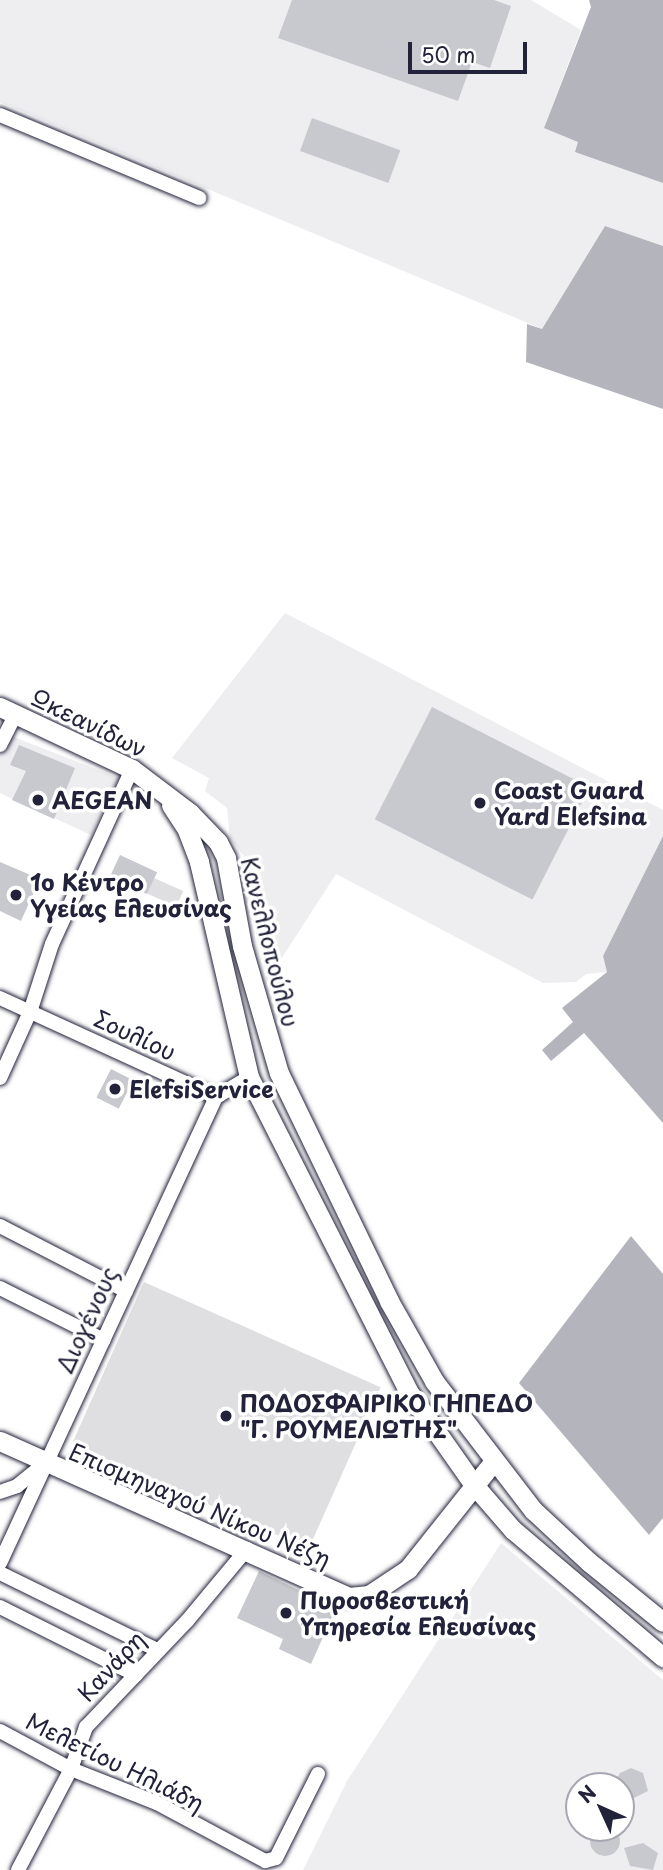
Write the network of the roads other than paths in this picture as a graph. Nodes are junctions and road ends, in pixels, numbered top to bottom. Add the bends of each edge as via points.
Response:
1 (0, 115) edge
2 (199, 198) dead end
3 (8, 711) edge
4 (0, 746) edge
5 (132, 769) junction
6 (155, 785) junction
7 (0, 998) edge
8 (30, 1012) junction
9 (249, 1077) junction
10 (0, 1078) edge
11 (216, 1097) junction
12 (0, 1226) edge
13 (0, 1288) edge
14 (126, 1291) junction
15 (104, 1340) junction
16 (0, 1441) edge
17 (493, 1462) junction
18 (44, 1464) junction
19 (474, 1485) junction
20 (0, 1492) edge
21 (247, 1549) junction
22 (0, 1563) edge
23 (0, 1573) edge
24 (0, 1607) edge
25 (663, 1622) edge
26 (157, 1650) junction
27 (663, 1657) edge
28 (136, 1675) junction
29 (0, 1731) edge
30 (71, 1769) junction
31 (318, 1774) dead end
32 (18, 1870) edge

1 - 2 street
3 - 4 street
3 - 5 street, Ωκεανίδων
5 - 6 street, Ωκεανίδων
5 - 8 street via 52,944
6 - 9 street via 195,848
6 - 17 street, Κανελλοπούλου via 203,825 226,858 242,946 279,1073 395,1312 433,1381
7 - 8 street, Σουλίου
8 - 10 street
8 - 11 street, Σουλίου
9 - 11 street
9 - 19 street via 410,1394
11 - 14 street, Διογένους
12 - 14 street
13 - 15 street
14 - 15 street, Διογένους
15 - 18 street, Διογένους
16 - 18 street, Επισμηναγού Νίκου Νέζη
17 - 19 street, Επισμηναγού Νίκου Νέζη
17 - 25 street, Κανελλοπούλου via 533,1510
18 - 20 street via 17,1486
18 - 21 street, Επισμηναγού Νίκου Νέζη
18 - 22 street, Διογένους
19 - 21 street, Επισμηναγού Νίκου Νέζη via 408,1569 369,1595 349,1597
19 - 27 street via 513,1530 570,1583
21 - 26 street, Κανάρη
23 - 26 street
24 - 28 street
26 - 28 street, Κανάρη
28 - 30 street, Κανάρη via 86,1727
29 - 30 street, Μελετίου Ηλιάδη
30 - 31 street, Μελετίου Ηλιάδη via 157,1803 265,1861 276,1858
30 - 32 street, Κανάρη

